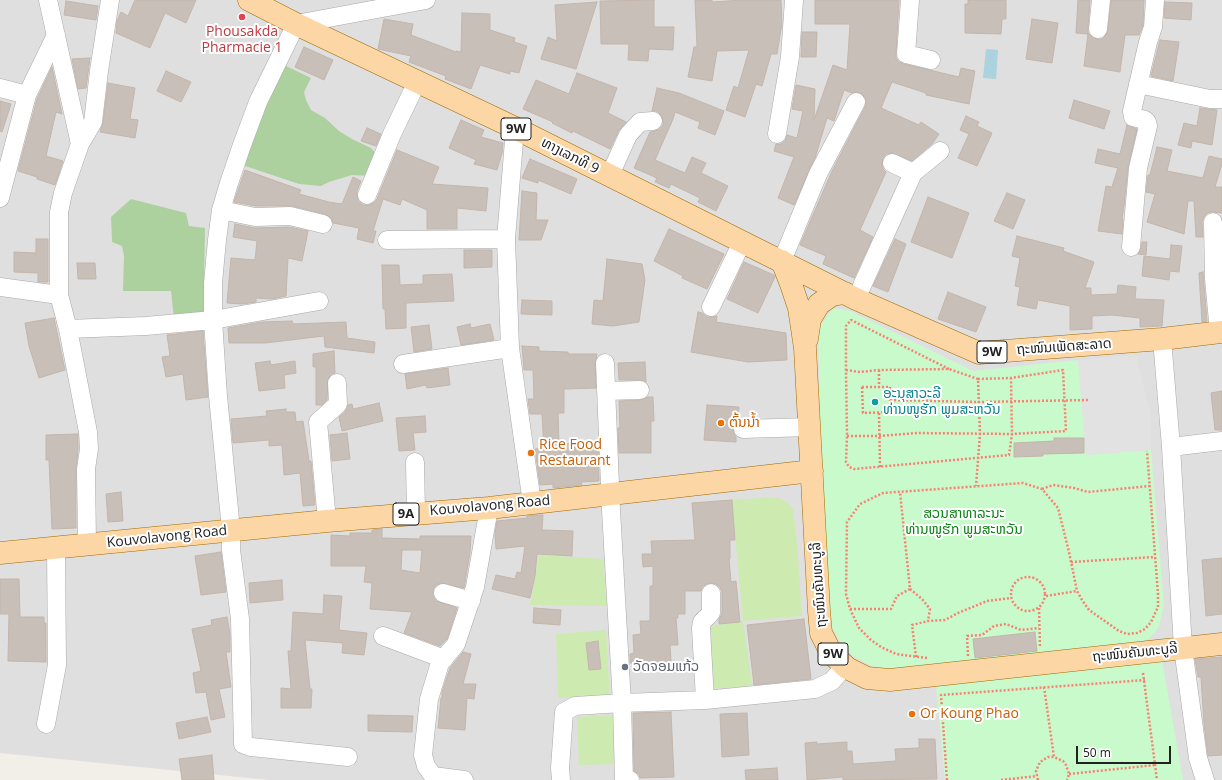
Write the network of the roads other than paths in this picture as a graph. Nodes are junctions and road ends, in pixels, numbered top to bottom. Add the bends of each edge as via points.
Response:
1 (48, 0) edge
2 (110, 0) edge
3 (426, 0) edge
4 (794, 0) edge
5 (910, 0) edge
6 (1101, 0) edge
7 (1155, 0) edge
8 (261, 3) edge
9 (296, 24) junction
10 (1098, 29) dead end
11 (56, 35) junction
12 (931, 60) dead end
13 (417, 82) junction
14 (1138, 84) junction
15 (0, 88) edge
16 (27, 95) junction
17 (1222, 99) edge
18 (856, 102) dead end
19 (653, 121) dead end
20 (514, 128) junction
21 (777, 134) dead end
22 (80, 144) junction
23 (940, 151) dead end
24 (892, 163) dead end
25 (913, 173) junction
26 (610, 175) junction
27 (367, 195) dead end
28 (0, 198) edge
29 (221, 210) junction
30 (1213, 222) dead end
31 (323, 224) dead end
32 (506, 239) junction
33 (387, 240) dead end
34 (742, 242) junction
35 (1130, 247) dead end
36 (782, 261) junction
37 (0, 287) edge
38 (59, 295) junction
39 (851, 296) junction
40 (319, 301) dead end
41 (711, 307) dead end
42 (214, 320) junction
43 (68, 329) junction
44 (1221, 332) edge
45 (1162, 339) junction
46 (510, 348) junction
47 (805, 348) junction
48 (605, 363) dead end
49 (403, 364) dead end
50 (337, 382) dead end
51 (640, 390) dead end
52 (606, 391) junction
53 (810, 427) junction
54 (743, 429) dead end
55 (1222, 441) edge
56 (1171, 447) junction
57 (415, 462) dead end
58 (812, 471) junction
59 (611, 494) junction
60 (532, 503) junction
61 (489, 508) junction
62 (416, 513) junction
63 (327, 521) junction
64 (231, 530) junction
65 (86, 544) junction
66 (56, 547) junction
67 (0, 553) edge
68 (443, 593) dead end
69 (711, 593) dead end
70 (471, 601) junction
71 (383, 636) dead end
72 (1222, 644) edge
73 (1183, 648) junction
74 (444, 659) junction
75 (845, 666) junction
76 (705, 700) junction
77 (622, 703) junction
78 (46, 724) dead end
79 (348, 757) dead end
80 (464, 780) edge
81 (561, 780) edge
82 (630, 780) edge
83 (1205, 780) edge

1 - 11 street
2 - 22 street via 94,122
3 - 9 street
4 - 21 street via 790,57
5 - 12 street via 906,54
6 - 10 street
7 - 14 street via 1153,27
8 - 9 main road, ທາງເລກທີ 9 / 9W
9 - 13 main road, ທາງເລກທີ 9 / 9W
9 - 29 street via 258,102
11 - 16 street
11 - 22 street
13 - 20 main road, ທາງເລກທີ 9 / 9W
13 - 27 street
14 - 17 street via 1210,99
14 - 35 street via 1132,115 1133,118 1147,122 1148,126 1138,168
15 - 16 street
16 - 28 street
18 - 36 street via 818,174
19 - 26 street via 640,122 628,135
20 - 26 main road, ທາງເລກທີ 9 / 9W
20 - 32 street
22 - 38 street via 54,196 59,212
23 - 25 street
24 - 25 street
25 - 39 street
26 - 34 main road, ທາງເລກທີ 9 / 9W
29 - 31 street via 255,217 290,216
29 - 42 street via 213,283
30 - 44 street via 1214,279
32 - 33 street
32 - 46 street
34 - 36 main road, ທາງເລກທີ 9 / 9W
34 - 41 street
36 - 39 main road, ຖະໜົນເພັດສະລາດ / 9W
36 - 47 main road, ຖະໜົນຄັນທະບູລີ / 9W via 799,308
37 - 38 street
38 - 43 street
39 - 45 main road, ຖະໜົນເພັດສະລາດ / 9W via 980,353
39 - 47 main road, 9W via 832,295 819,304 810,319
40 - 42 street
42 - 43 street
42 - 64 street via 218,396
43 - 65 street via 88,432 89,449 79,489
44 - 45 main road, ຖະໜົນເພັດສະລາດ / 9W
45 - 56 street
46 - 49 street
46 - 60 street
47 - 53 main road, ຖະໜົນຄັນທະບູລີ / 9W
48 - 52 street
50 - 63 street via 338,404 318,422
51 - 52 street
52 - 59 street
53 - 54 street
53 - 58 main road, ຖະໜົນຄັນທະບູລີ / 9W
55 - 56 street
56 - 73 street
57 - 62 street
58 - 59 main road, Kouvolavong Road / 9A
58 - 75 main road, ຖະໜົນຄັນທະບູລີ / 9W via 818,611 822,633 831,653
59 - 60 main road, Kouvolavong Road / 9A
59 - 77 street
60 - 61 main road, Kouvolavong Road / 9A
61 - 62 main road, Kouvolavong Road / 9A
61 - 70 street
62 - 63 main road, Kouvolavong Road / 9A
63 - 64 main road, Kouvolavong Road / 9A
64 - 65 main road, Kouvolavong Road / 9A
64 - 79 street via 240,620 244,744 251,747
65 - 66 main road, Kouvolavong Road / 9A
66 - 67 main road, Kouvolavong Road / 9A
66 - 78 street via 57,665
68 - 70 street
69 - 76 street via 711,613 702,622 701,628
70 - 74 street via 456,644
71 - 74 street
72 - 73 main road, ຖະໜົນຄັນທະບູລີ / 9W
73 - 75 main road, ຖະໜົນຄັນທະບູລີ / 9W via 890,680 867,678
73 - 83 street via 1198,758
74 - 80 street via 440,663 429,699 423,755 426,766 433,776
75 - 76 street via 832,681 815,689
76 - 77 street
77 - 81 street via 574,706 564,712
77 - 82 street via 624,780

